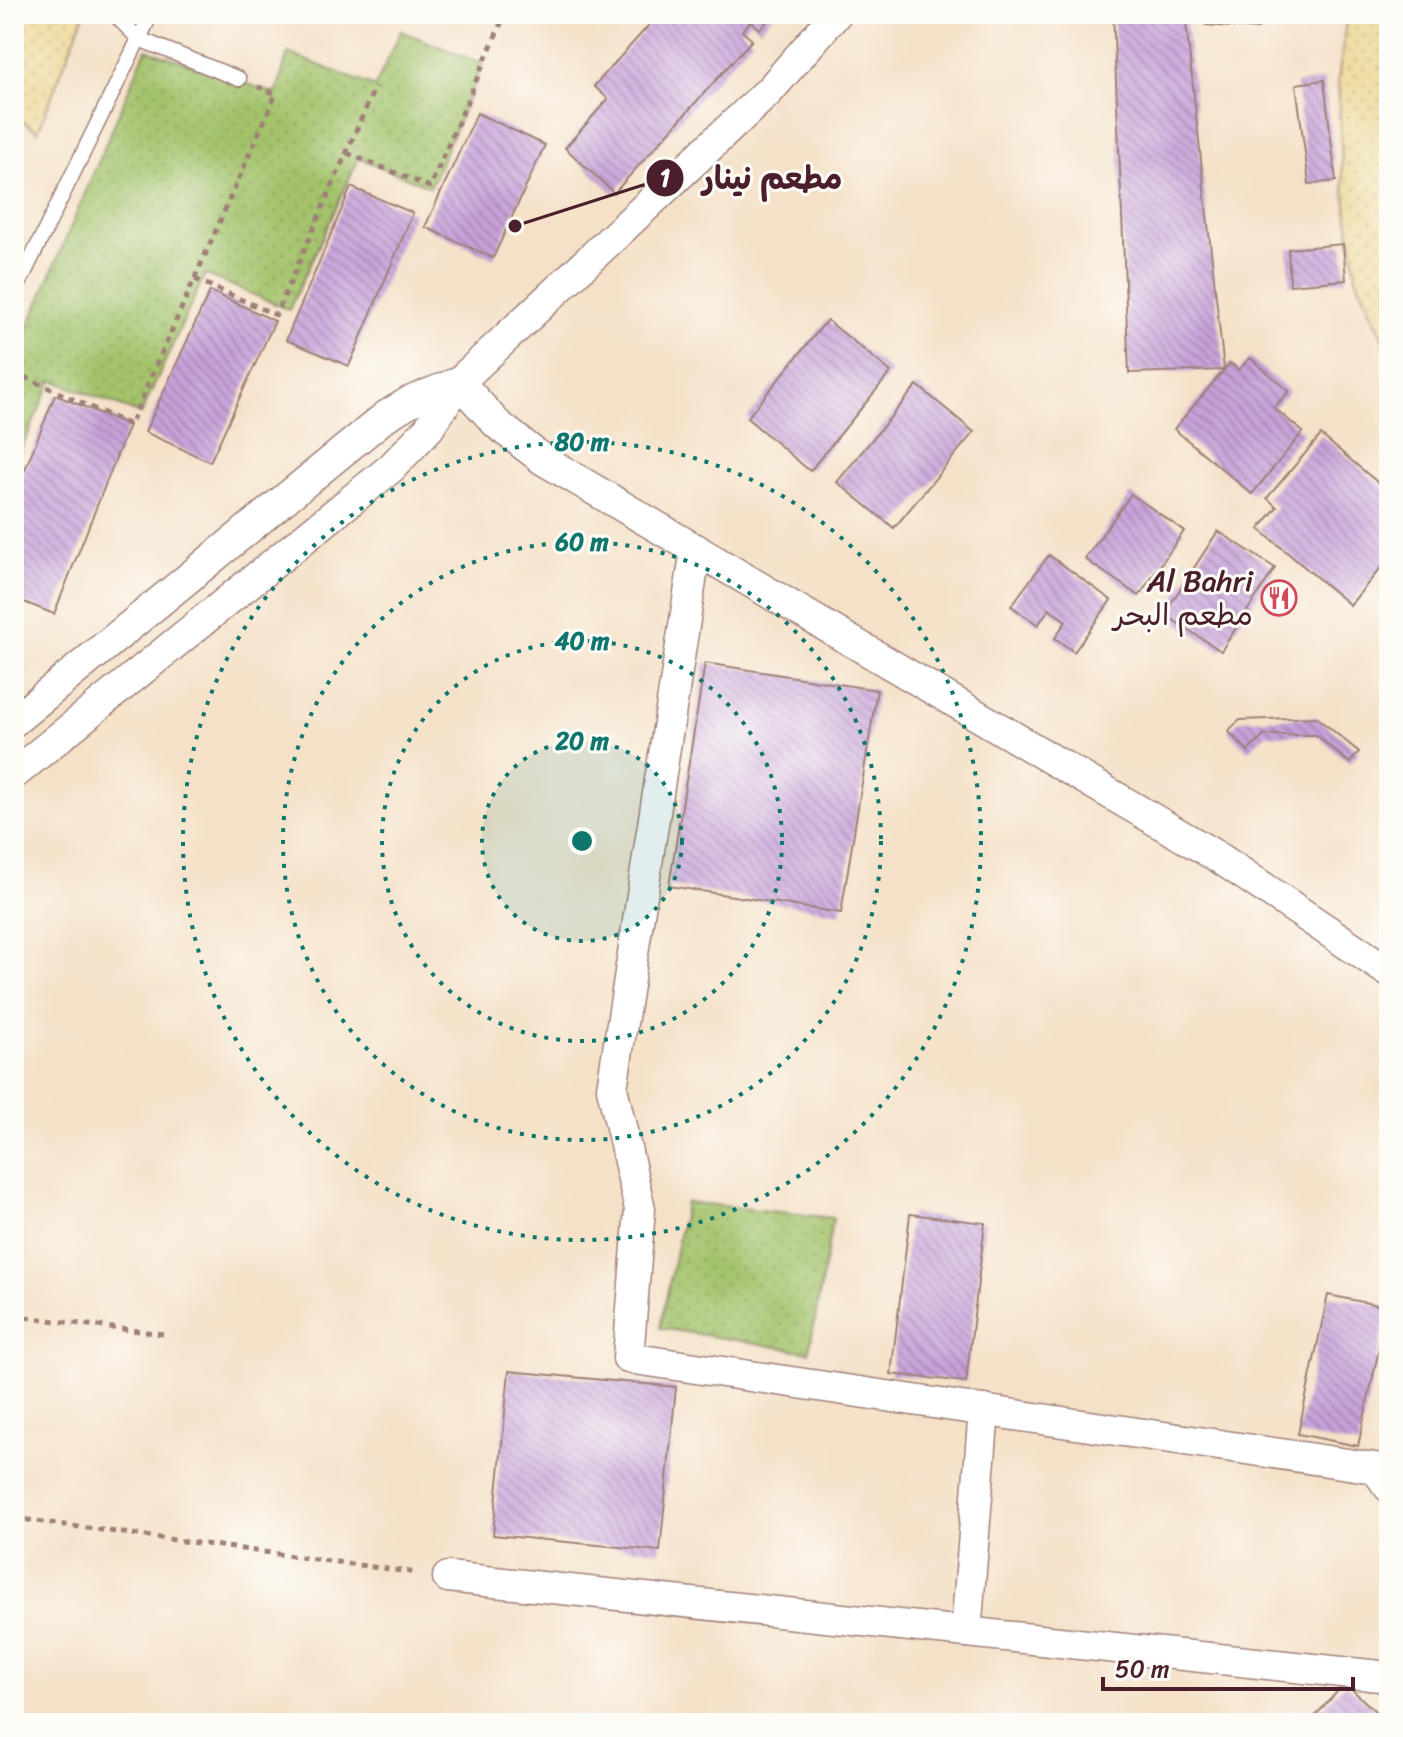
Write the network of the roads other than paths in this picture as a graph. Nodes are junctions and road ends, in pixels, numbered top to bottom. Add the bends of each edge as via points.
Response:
1 (114, 14) edge
2 (151, 14) edge
3 (836, 14) edge
4 (139, 39) junction
5 (239, 79) road end
6 (14, 294) edge
7 (459, 382) junction
8 (696, 549) junction
9 (14, 721) edge
10 (14, 774) edge
11 (1389, 972) edge
12 (984, 1410) junction
13 (1389, 1487) edge
14 (448, 1577) road end
15 (966, 1632) junction
16 (1389, 1677) edge

1 - 4 lane
2 - 4 lane
3 - 7 street via 758,101
4 - 5 lane
4 - 6 lane
7 - 8 street via 497,424 542,459
7 - 9 street via 386,416
7 - 10 street via 429,428 391,468
8 - 11 street via 1221,859
8 - 12 street via 612,1088 640,1209 628,1358
12 - 13 street via 1375,1468
12 - 15 street
14 - 15 street
15 - 16 street

